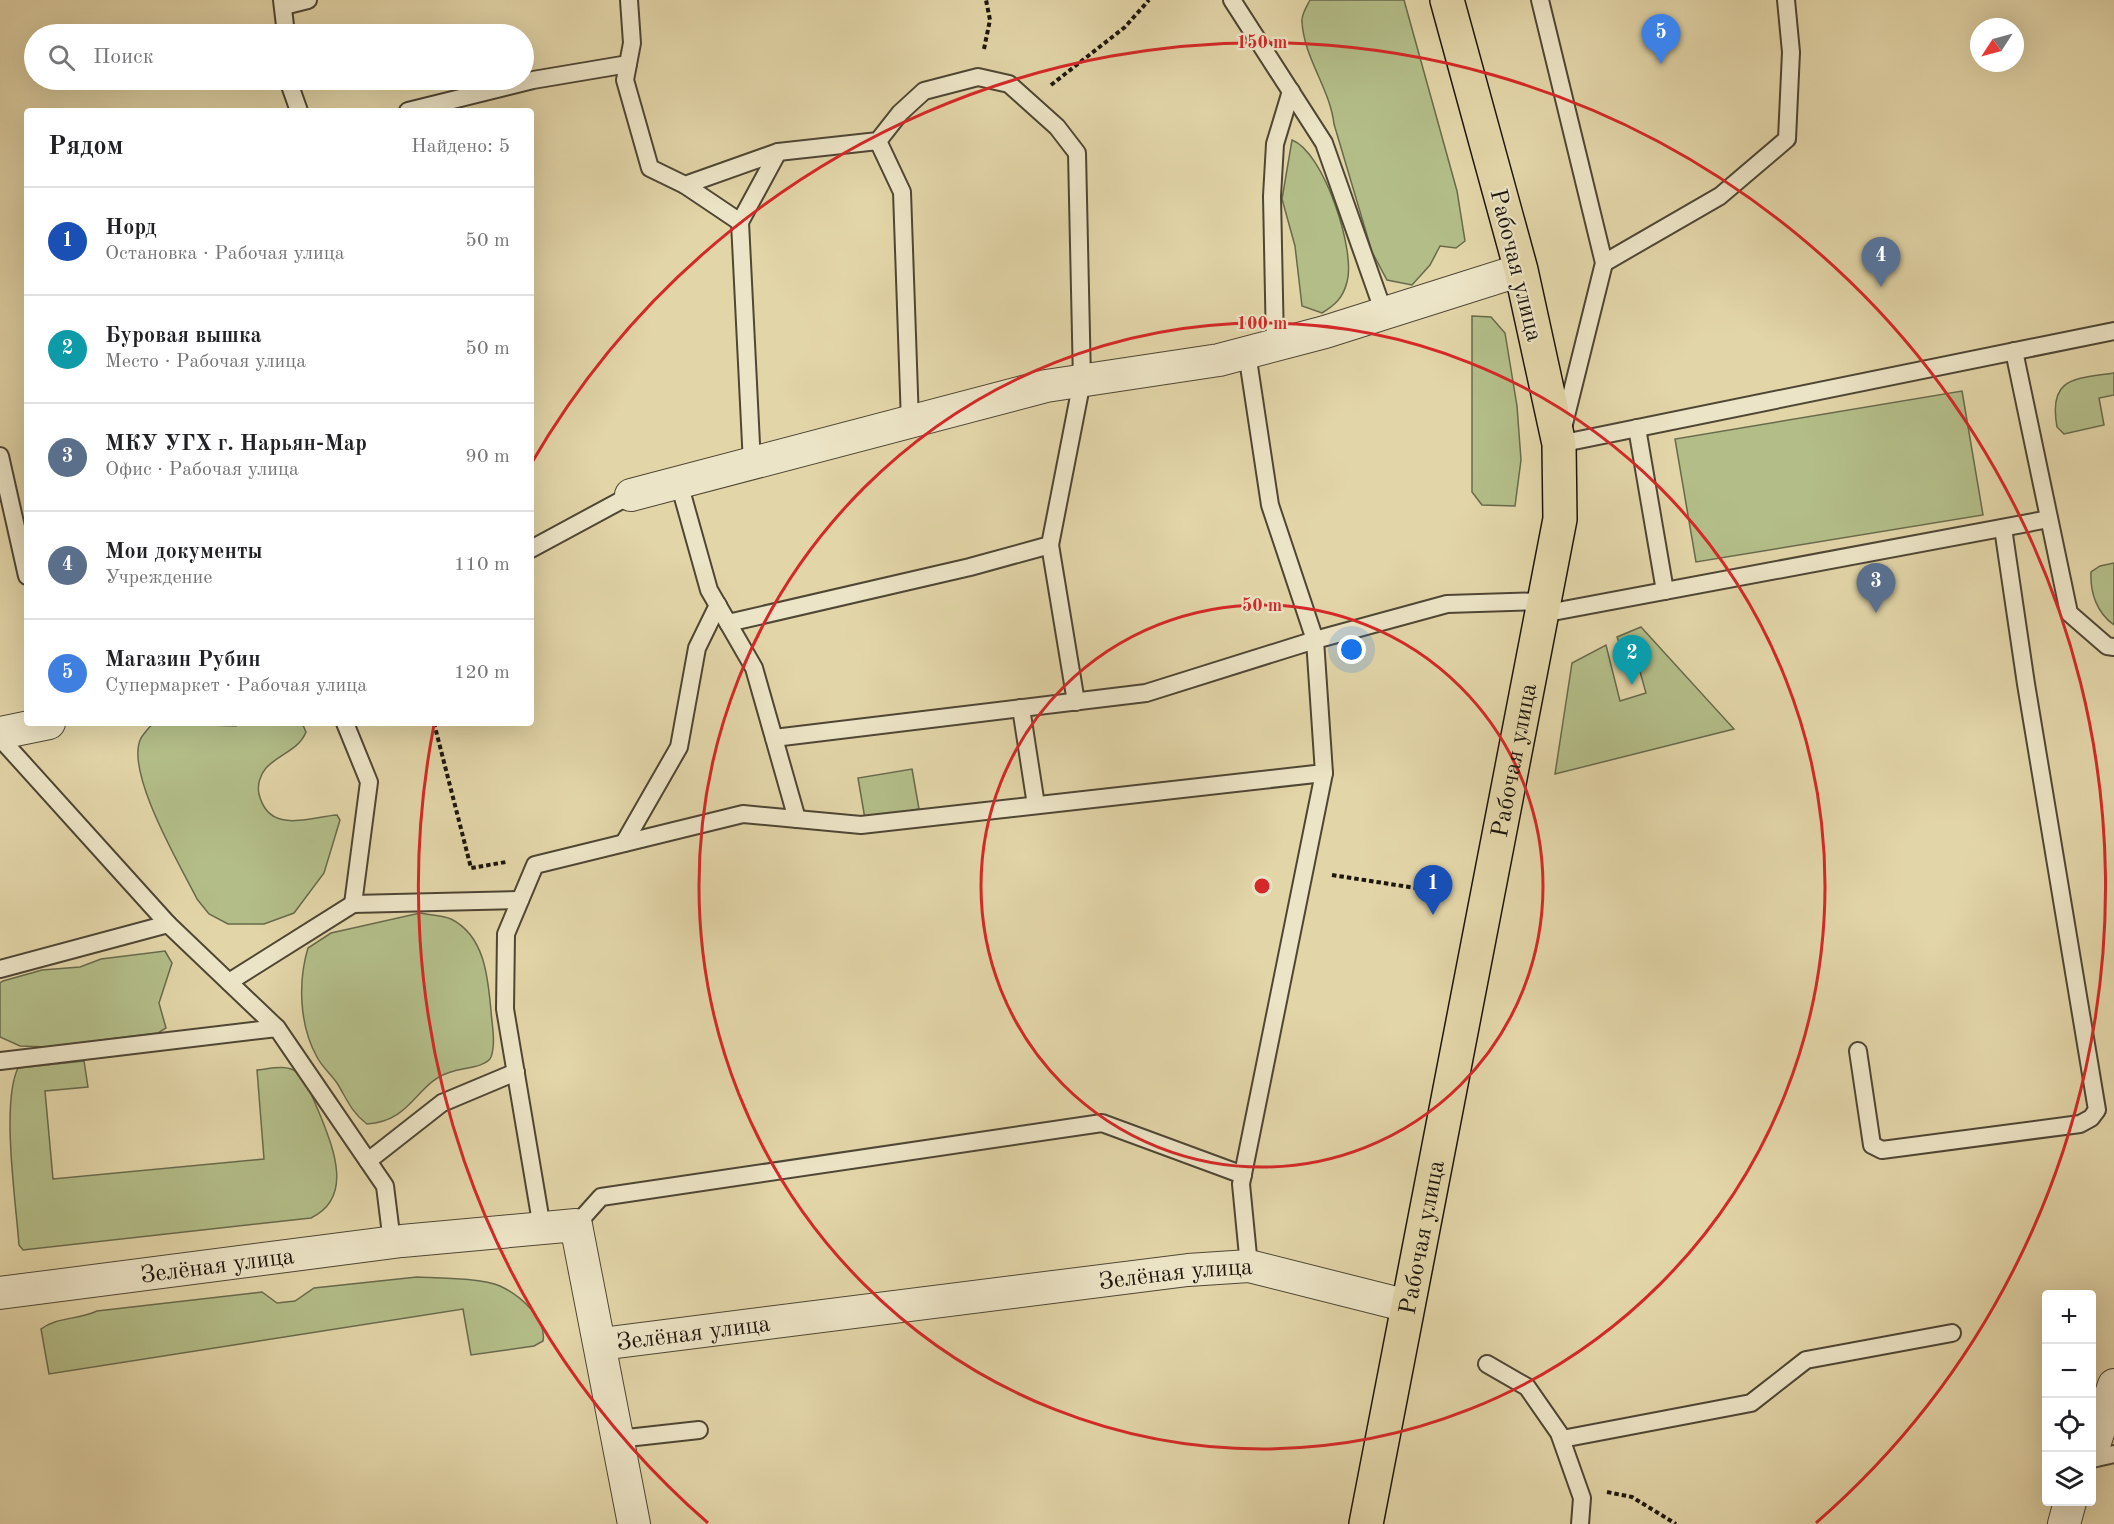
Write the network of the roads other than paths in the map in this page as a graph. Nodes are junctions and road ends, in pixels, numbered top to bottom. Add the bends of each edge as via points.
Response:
1 (308, 0) edge
2 (629, 0) edge
3 (1232, 0) edge
4 (1447, 0) edge
5 (1540, 0) edge
6 (1786, 0) edge
7 (283, 3) edge
8 (285, 24) edge
9 (628, 64) junction
10 (534, 80) edge
11 (292, 90) edge
12 (493, 90) edge
13 (1291, 91) junction
14 (298, 108) edge
15 (420, 108) edge
16 (878, 141) junction
17 (778, 152) junction
18 (685, 185) junction
19 (740, 222) junction
20 (1604, 263) junction
21 (1521, 270) junction
22 (1384, 313) junction
23 (2114, 331) edge
24 (1261, 349) junction
25 (2014, 351) junction
26 (1082, 381) junction
27 (910, 422) junction
28 (1637, 428) junction
29 (1559, 444) junction
30 (0, 456) edge
31 (752, 464) junction
32 (680, 483) junction
33 (631, 495) joint
34 (2049, 519) junction
35 (2003, 528) junction
36 (1050, 545) junction
37 (534, 547) edge
38 (24, 563) edge
39 (1665, 591) junction
40 (718, 605) junction
41 (1543, 608) junction
42 (728, 623) junction
43 (1315, 640) junction
44 (2114, 647) edge
45 (1076, 702) junction
46 (1021, 708) junction
47 (38, 726) edge
48 (346, 726) edge
49 (0, 736) edge
50 (774, 738) junction
51 (1324, 773) junction
52 (1036, 805) junction
53 (797, 819) junction
54 (624, 843) junction
55 (520, 900) junction
56 (353, 904) junction
57 (168, 924) junction
58 (0, 969) edge
59 (229, 982) junction
60 (277, 1028) junction
61 (1858, 1051) dead end
62 (0, 1061) edge
63 (516, 1072) junction
64 (368, 1161) junction
65 (1243, 1175) junction
66 (576, 1225) junction
67 (542, 1228) junction
68 (392, 1242) junction
69 (1249, 1266) junction
70 (0, 1293) edge
71 (1408, 1306) junction
72 (1952, 1333) dead end
73 (601, 1344) junction
74 (1487, 1364) dead end
75 (2114, 1384) edge
76 (699, 1430) dead end
77 (2096, 1436) edge
78 (618, 1439) junction
79 (1562, 1439) junction
80 (2114, 1454) edge
81 (2096, 1458) edge
82 (2069, 1506) edge
83 (634, 1524) edge
84 (1366, 1524) edge
85 (1580, 1524) edge
86 (2064, 1524) edge

1 - 7 lane
2 - 9 lane via 632,43
3 - 13 lane
4 - 21 main road, Рабочая улица
5 - 20 lane
6 - 20 lane via 1791,52 1787,139 1720,196
7 - 8 lane
9 - 10 lane
9 - 18 lane via 625,80 650,168
11 - 14 lane
12 - 15 lane
13 - 22 lane via 1324,143
13 - 24 lane via 1275,144
16 - 17 lane
16 - 26 lane via 924,91 978,77 1010,84 1057,128 1077,153
16 - 27 lane via 902,192
17 - 18 lane
17 - 19 lane
18 - 19 lane
19 - 31 lane
20 - 29 lane
21 - 22 street
21 - 29 main road, Рабочая улица
22 - 24 street
23 - 25 lane
24 - 26 street via 1220,360
24 - 43 lane via 1270,505
25 - 28 lane
25 - 34 lane
26 - 27 street via 1046,386
26 - 36 lane
27 - 31 street
28 - 29 lane
28 - 39 lane
29 - 41 main road, Рабочая улица via 1560,519
30 - 38 lane
31 - 32 street
32 - 33 street
32 - 40 lane via 709,590
33 - 37 lane
34 - 35 lane
34 - 44 lane via 2069,613 2107,646
35 - 39 lane
35 - 61 lane via 2097,1110 2080,1124 1882,1150 1872,1145
36 - 42 lane
36 - 45 lane
39 - 41 lane
40 - 42 lane
40 - 54 lane via 697,648 679,747
41 - 43 lane via 1447,604
41 - 71 main road, Рабочая улица
42 - 50 lane via 754,668
43 - 45 lane via 1146,693
43 - 51 lane
45 - 46 lane
46 - 50 lane
46 - 52 lane
47 - 49 street
48 - 56 lane via 369,782
49 - 57 lane
50 - 53 lane
51 - 52 lane
51 - 65 lane
52 - 53 lane via 861,825
53 - 54 lane via 743,814
54 - 55 lane via 536,865
55 - 56 lane
55 - 63 lane via 506,934 506,1009
56 - 59 lane
57 - 58 lane
57 - 59 lane
59 - 60 lane
60 - 62 lane
60 - 64 lane
63 - 64 lane via 442,1103
63 - 67 lane
64 - 68 lane via 385,1186
65 - 66 lane via 1102,1123 601,1197
65 - 69 lane
66 - 67 street, Зелёная улица
66 - 73 street, Зелёная улица
67 - 68 street, Зелёная улица
68 - 70 street, Зелёная улица
69 - 71 street, Зелёная улица
69 - 73 street, Зелёная улица via 1188,1270
71 - 84 main road, Рабочая улица
72 - 79 lane via 1806,1360 1751,1403
73 - 78 street
74 - 79 lane via 1527,1387
75 - 77 street
76 - 78 lane
78 - 83 street
79 - 85 lane via 1582,1498
80 - 81 lane
82 - 86 street

